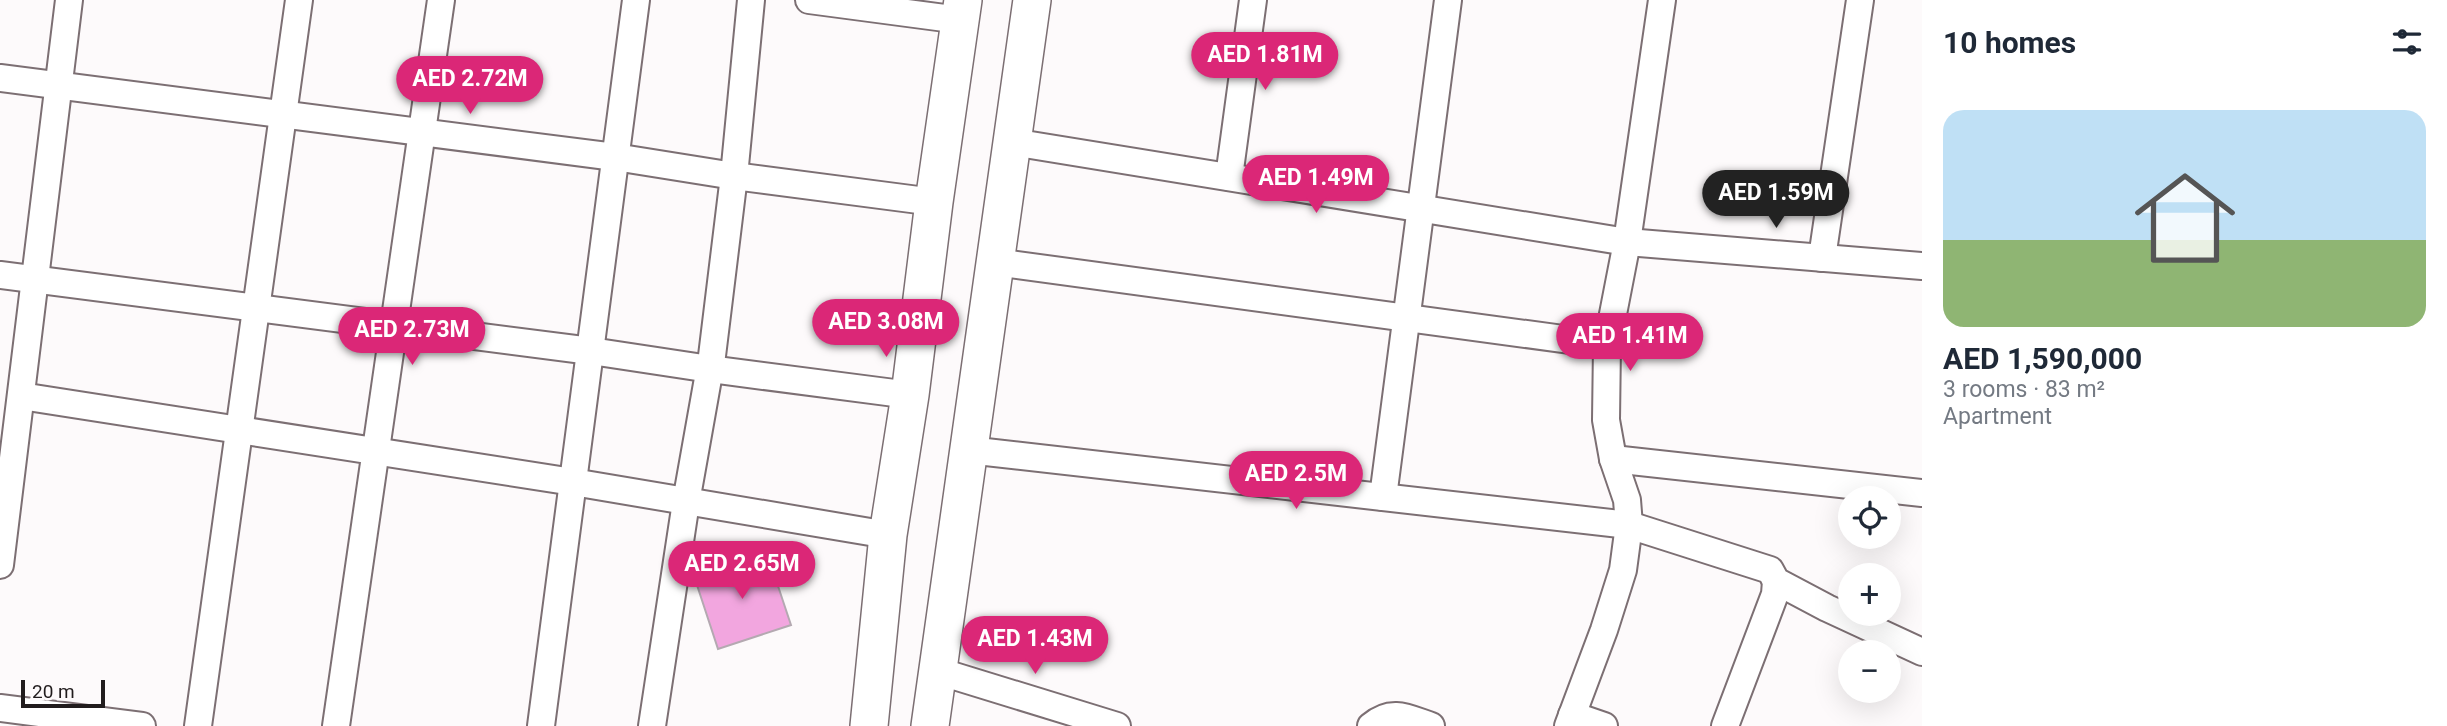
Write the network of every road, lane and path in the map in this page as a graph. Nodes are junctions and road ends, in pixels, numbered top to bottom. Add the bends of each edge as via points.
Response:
1 (69, 0) edge
2 (299, 0) edge
3 (441, 0) edge
4 (636, 0) edge
5 (751, 0) edge
6 (809, 0) edge
7 (1032, 0) edge
8 (1254, 0) edge
9 (1448, 0) edge
10 (1662, 0) edge
11 (1860, 0) edge
12 (962, 10) edge
13 (0, 78) edge
14 (59, 86) junction
15 (282, 116) junction
16 (421, 134) junction
17 (1012, 142) junction
18 (615, 158) junction
19 (734, 176) junction
20 (1229, 177) junction
21 (934, 202) junction
22 (1420, 208) junction
23 (1627, 242) junction
24 (1822, 258) junction
25 (995, 262) junction
26 (1922, 266) edge
27 (0, 275) edge
28 (36, 279) junction
29 (257, 309) junction
30 (1406, 319) junction
31 (394, 327) junction
32 (1607, 345) junction
33 (591, 351) junction
34 (710, 369) junction
35 (910, 395) junction
36 (21, 396) junction
37 (239, 431) junction
38 (968, 450) junction
39 (375, 453) junction
40 (1613, 459) junction
41 (573, 482) junction
42 (1922, 493) edge
43 (1383, 497) junction
44 (686, 502) junction
45 (1629, 525) junction
46 (888, 535) junction
47 (0, 565) edge
48 (1776, 581) junction
49 (1922, 652) edge
50 (938, 671) junction
51 (0, 708) edge
52 (1570, 720) edge
53 (142, 726) edge
54 (198, 726) edge
55 (336, 726) edge
56 (541, 726) edge
57 (652, 726) edge
58 (869, 726) edge
59 (930, 726) edge
60 (1117, 726) edge
61 (1371, 726) edge
62 (1431, 726) edge
63 (1604, 726) edge
64 (1725, 726) edge

1 - 14 street
2 - 15 street
3 - 16 street
4 - 18 street
5 - 19 street
6 - 12 street
7 - 17 main road
8 - 20 street
9 - 22 street
10 - 23 street
11 - 24 street
12 - 21 main road
13 - 14 street
14 - 15 street
14 - 28 street
15 - 16 street
15 - 29 street
16 - 18 street
16 - 31 street
17 - 20 street
17 - 25 main road
18 - 19 street
18 - 33 street
19 - 21 street
19 - 34 street
20 - 22 street
21 - 35 main road
22 - 23 street
22 - 30 street
23 - 24 street
23 - 32 street
24 - 26 street
25 - 30 street
25 - 38 main road
27 - 28 street
28 - 29 street
28 - 36 street
29 - 31 street
29 - 37 street
30 - 32 street
30 - 43 street
31 - 33 street
31 - 39 street
32 - 40 street via 1606,420
33 - 34 street
33 - 41 street
34 - 35 street
34 - 44 street
35 - 46 main road
36 - 37 street
36 - 47 street
37 - 39 street
37 - 54 street
38 - 43 street
38 - 50 main road
39 - 41 street
39 - 55 street
40 - 42 street
40 - 45 street via 1627,500
41 - 44 street
41 - 56 street
43 - 45 street
44 - 46 street
44 - 57 street
45 - 48 street via 1770,570
45 - 52 street via 1623,570
46 - 58 main road
48 - 49 street
48 - 64 street
50 - 59 main road
50 - 60 street
51 - 53 street
52 - 63 street
61 - 62 street via 1398,715

